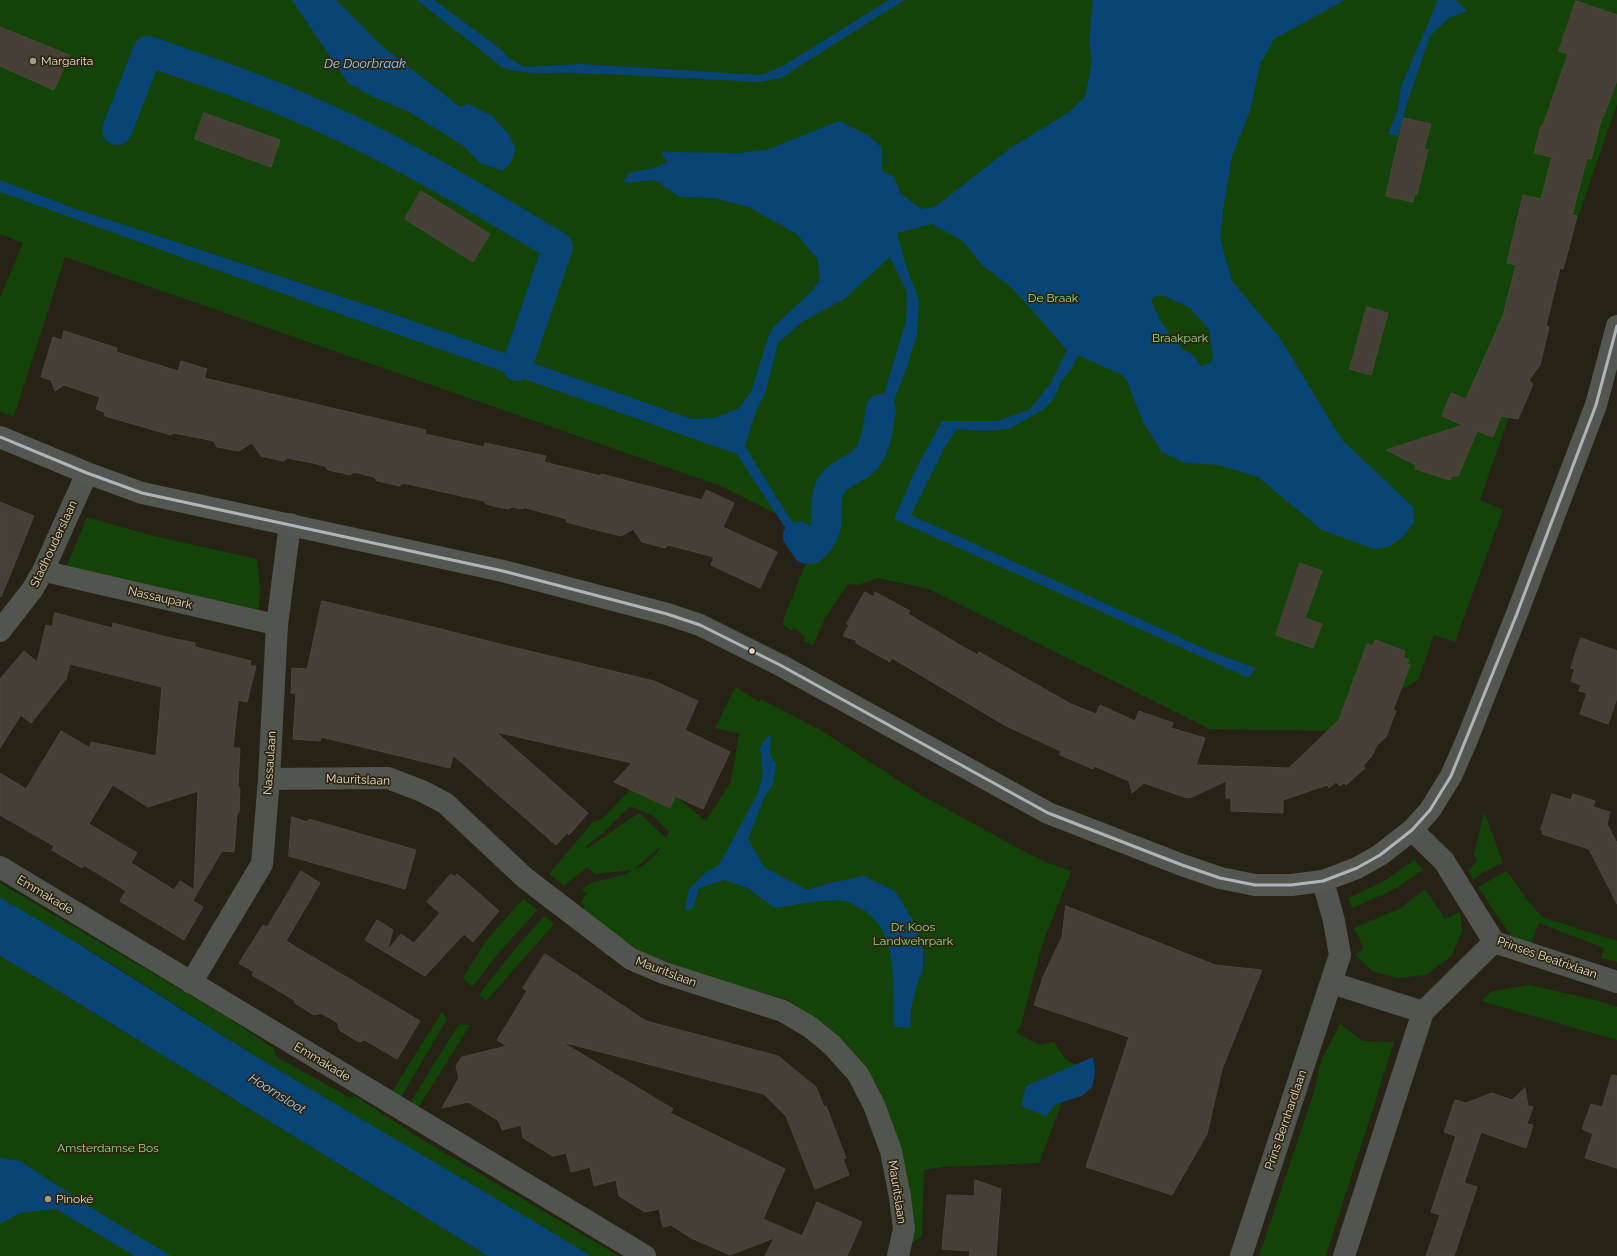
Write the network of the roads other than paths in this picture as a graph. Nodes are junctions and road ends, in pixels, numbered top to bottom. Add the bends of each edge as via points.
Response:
1 (1617, 326) edge
2 (0, 437) edge
3 (87, 473) junction
4 (290, 524) junction
5 (43, 571) junction
6 (277, 625) junction
7 (0, 630) edge
8 (269, 779) junction
9 (1412, 830) junction
10 (0, 867) edge
11 (1323, 880) junction
12 (1494, 942) junction
13 (1617, 982) edge
14 (191, 983) junction
15 (1332, 983) junction
16 (1422, 1012) junction
17 (645, 1256) edge
18 (898, 1256) edge
19 (1241, 1256) edge
20 (1344, 1256) edge

1 - 9 main road via 1596,405 1466,742 1451,776 1430,810
2 - 3 main road
3 - 4 main road via 142,493
3 - 5 street, Stadhouderslaan
4 - 6 street, Nassaulaan
4 - 11 main road via 503,571 700,625 766,658 1048,813 1220,878 1255,885 1291,885
5 - 6 street, Nassaupark
5 - 7 street, Stadhouderslaan via 32,590
6 - 8 street, Nassaulaan
8 - 14 street, Nassaulaan via 262,864
8 - 18 street, Mauritslaan via 388,778 422,791 445,803 525,878 631,959 664,973 783,1011 810,1027 832,1045 858,1074 874,1105 891,1151 900,1197 904,1229
9 - 11 main road via 1380,855 1357,868
9 - 12 street, Prinses Beatrixlaan via 1444,861
10 - 14 street, Emmakade
11 - 15 street, Prins Bernhardlaan via 1340,955
12 - 13 street, Prinses Beatrixlaan
12 - 16 street
14 - 17 street, Emmakade
15 - 16 street
15 - 19 street, Prins Bernhardlaan
16 - 20 street

